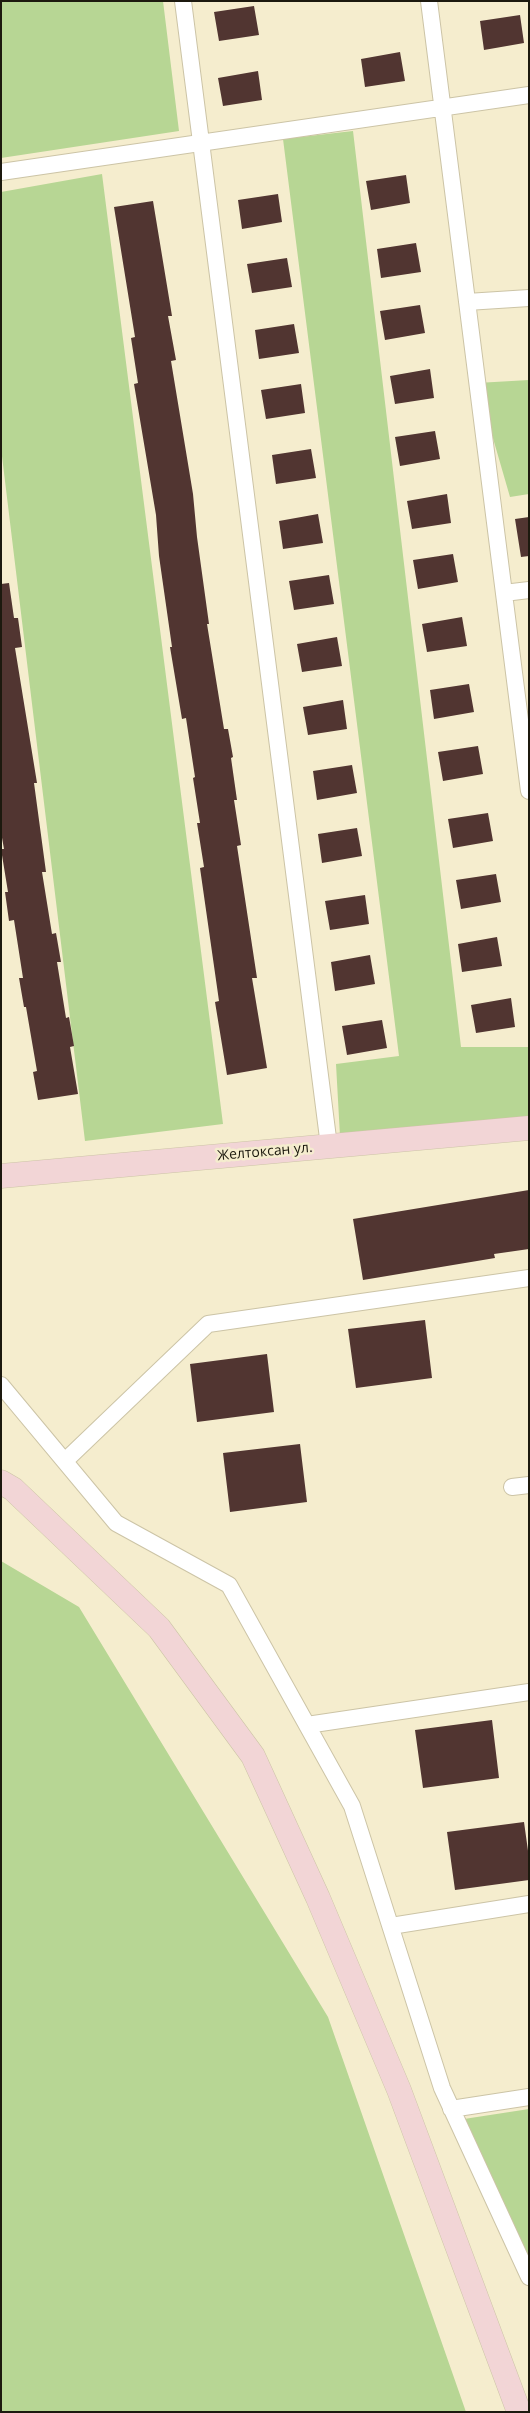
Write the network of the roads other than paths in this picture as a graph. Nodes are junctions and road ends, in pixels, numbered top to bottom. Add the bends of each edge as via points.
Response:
1 (183, 1) edge
2 (429, 1) edge
3 (529, 95) edge
4 (443, 108) junction
5 (201, 143) junction
6 (1, 172) edge
7 (529, 298) edge
8 (467, 302) junction
9 (529, 590) edge
10 (504, 593) junction
11 (529, 791) edge
12 (529, 1128) edge
13 (329, 1146) junction
14 (1, 1176) edge
15 (529, 1278) edge
16 (1, 1385) edge
17 (66, 1460) junction
18 (1, 1482) edge
19 (529, 1485) edge
20 (512, 1487) dead end
21 (529, 1692) edge
22 (307, 1725) junction
23 (529, 1904) edge
24 (391, 1926) junction
25 (529, 2097) edge
26 (451, 2109) junction
27 (529, 2277) edge
28 (519, 2412) edge

1 - 5 street
2 - 4 street
3 - 4 street
4 - 5 street
4 - 8 street
5 - 6 street
5 - 13 street
7 - 8 street
8 - 10 street
9 - 10 street
10 - 11 street
12 - 13 main road, Желтоксан ул.
13 - 14 main road, Желтоксан ул.
15 - 17 street via 208,1324
16 - 17 street
17 - 22 street via 116,1523 229,1585
18 - 28 main road via 13,1489 159,1628 253,1756 318,1898 399,2090
19 - 20 street
21 - 22 street
22 - 24 street via 352,1806
23 - 24 street
24 - 26 street
25 - 26 street
26 - 27 street

